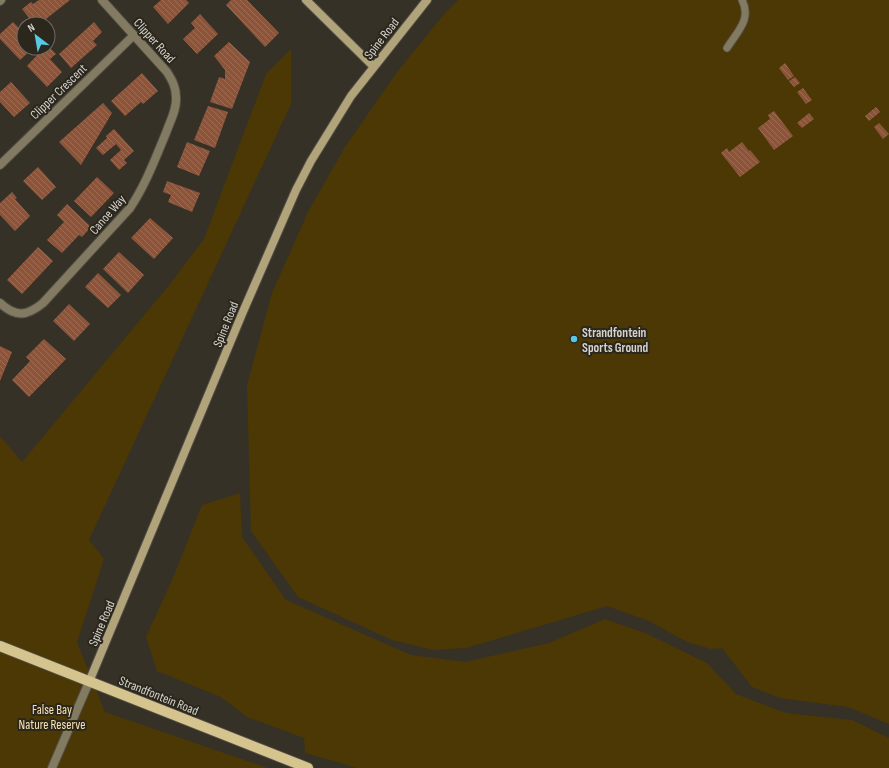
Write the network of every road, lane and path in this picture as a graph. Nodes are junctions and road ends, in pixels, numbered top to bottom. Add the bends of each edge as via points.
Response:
1 (102, 0) edge
2 (306, 0) edge
3 (427, 0) edge
4 (742, 0) edge
5 (134, 35) junction
6 (727, 48) dead end
7 (374, 67) junction
8 (173, 80) joint
9 (0, 165) edge
10 (0, 303) edge
11 (0, 646) edge
12 (89, 682) junction
13 (52, 768) edge
14 (308, 768) edge

1 - 5 street, Clipper Road
2 - 7 main road
3 - 7 main road, Spine Road
4 - 6 lane via 746,7 744,22
5 - 8 street, Clipper Road
5 - 9 street, Clipper Crescent
7 - 12 main road, Spine Road via 351,96 308,166 284,216
8 - 10 street, Canoe Way via 176,90 175,108 151,170 130,208 36,309 20,314
11 - 12 main road, Strandfontein Road
12 - 13 street
12 - 14 main road, Strandfontein Road

